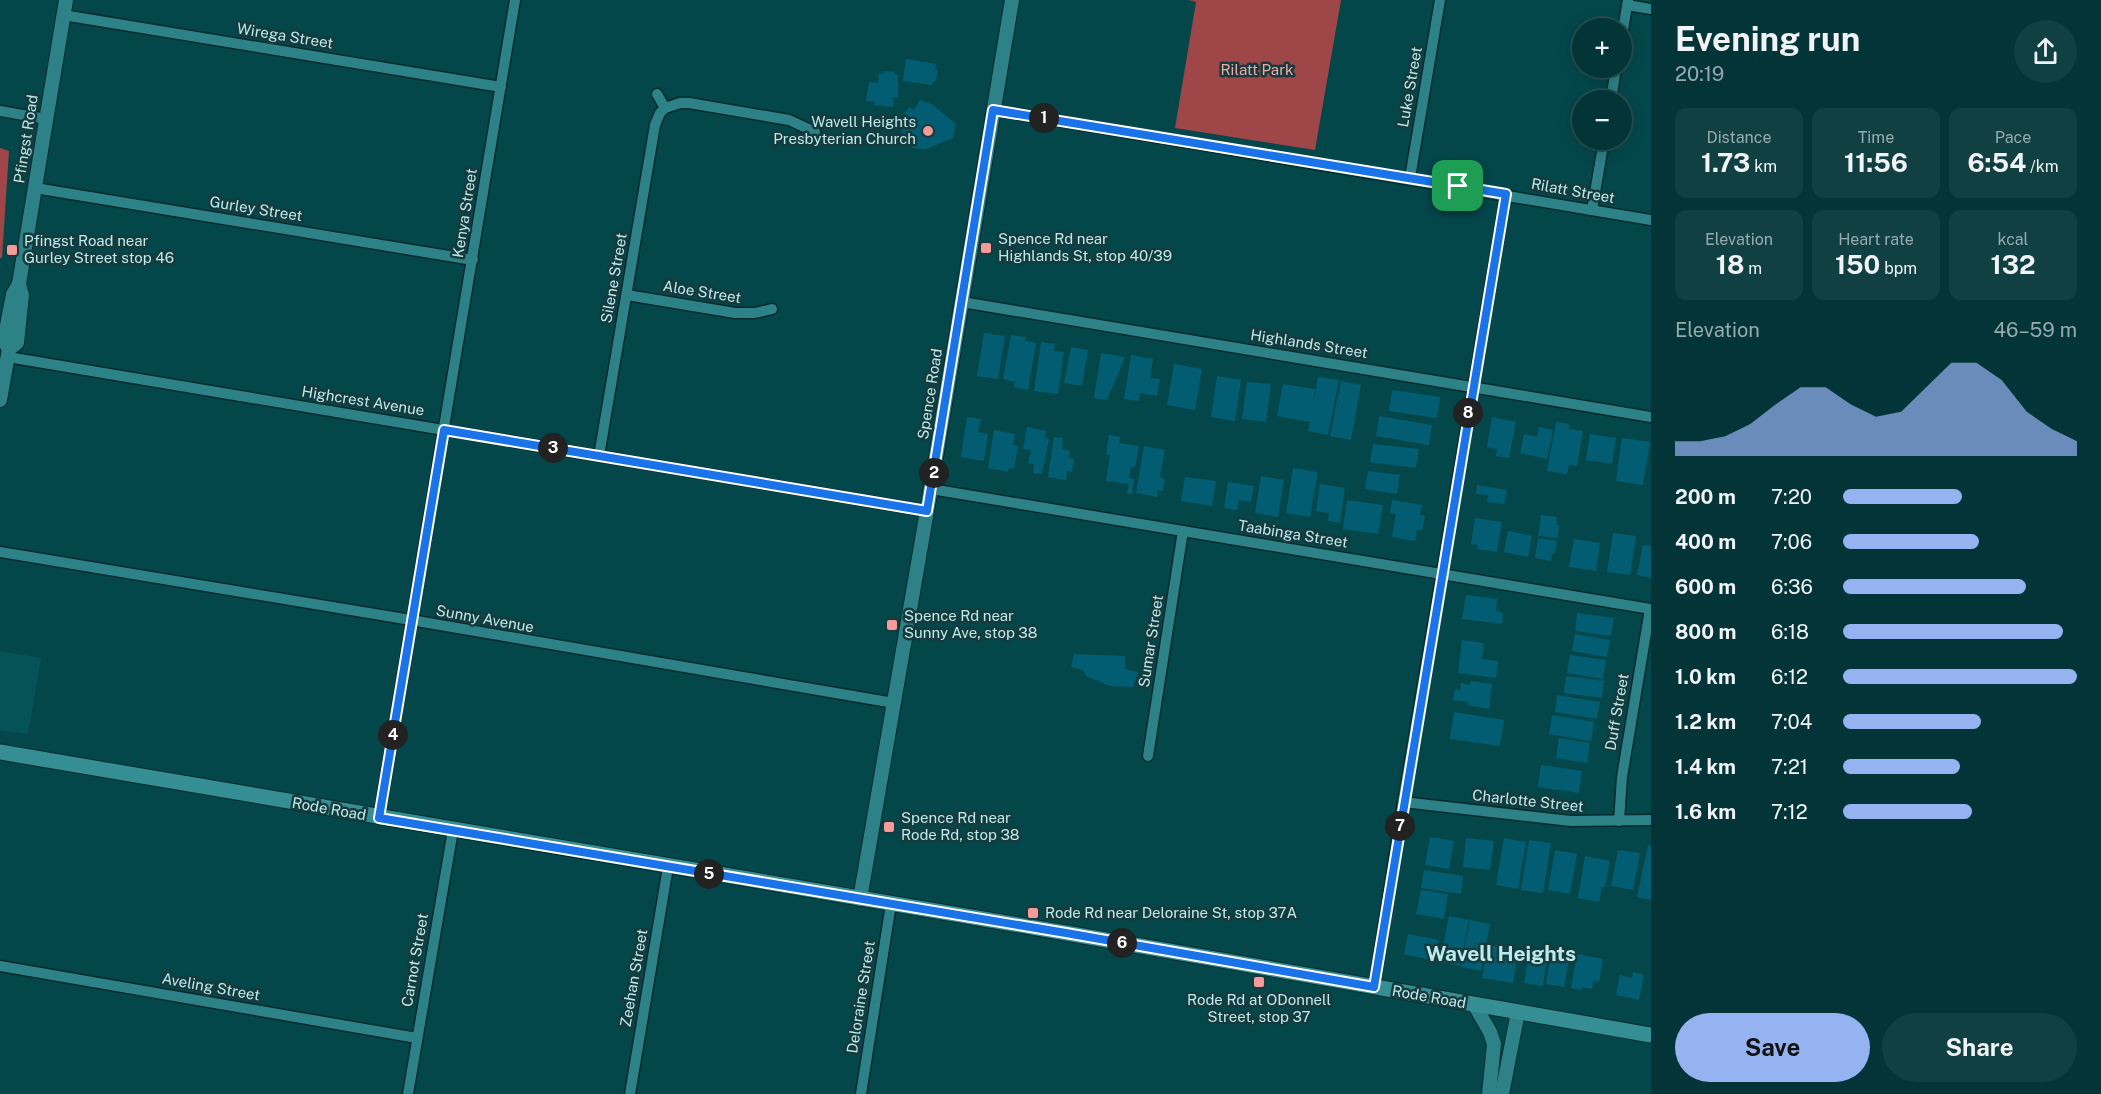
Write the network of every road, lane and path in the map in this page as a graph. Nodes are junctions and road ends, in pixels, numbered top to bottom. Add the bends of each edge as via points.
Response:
1 (66, 0) edge
2 (515, 0) edge
3 (1012, 0) edge
4 (1440, 0) edge
5 (1627, 3) edge
6 (1651, 9) edge
7 (63, 15) junction
8 (1625, 18) edge
9 (501, 87) junction
10 (657, 94) dead end
11 (665, 108) junction
12 (993, 110) junction
13 (0, 111) edge
14 (46, 119) junction
15 (814, 132) dead end
16 (1602, 150) edge
17 (1410, 178) junction
18 (35, 188) junction
19 (1506, 194) junction
20 (1592, 210) junction
21 (1651, 219) edge
22 (473, 260) junction
23 (627, 295) junction
24 (962, 302) junction
25 (772, 309) dead end
26 (8, 353) junction
27 (1473, 387) junction
28 (0, 400) edge
29 (1651, 417) edge
30 (444, 430) junction
31 (599, 456) junction
32 (931, 489) junction
33 (927, 511) junction
34 (1183, 531) junction
35 (0, 552) edge
36 (1442, 573) junction
37 (1651, 609) edge
38 (412, 621) junction
39 (894, 703) junction
40 (0, 752) edge
41 (1148, 756) dead end
42 (1403, 802) junction
43 (379, 818) junction
44 (1651, 820) edge
45 (1620, 821) junction
46 (453, 830) junction
47 (668, 867) junction
48 (860, 899) junction
49 (891, 904) junction
50 (0, 966) edge
51 (1374, 987) junction
52 (1474, 1004) junction
53 (1518, 1012) junction
54 (1651, 1035) edge
55 (417, 1038) junction
56 (408, 1094) edge
57 (630, 1094) edge
58 (861, 1094) edge
59 (1489, 1094) edge
60 (1502, 1094) edge

1 - 7 street, Pfingst Road
2 - 9 street, Kenya Street
3 - 12 street, Spence Road
4 - 17 street, Luke Street
5 - 6 street
5 - 8 street
7 - 9 street, Wirega Street
7 - 14 street, Pfingst Road
9 - 22 street, Kenya Street
10 - 11 street
11 - 15 street via 689,103 789,120
11 - 23 street, Silene Street via 655,125
12 - 17 street, Rilatt Street
12 - 24 street, Spence Road
13 - 14 street
14 - 18 street, Pfingst Road
16 - 20 street
17 - 19 street, Rilatt Street
18 - 22 street, Gurley Street
18 - 26 street, Pfingst Road via 19,284 22,295 17,343
19 - 20 street, Rilatt Street
19 - 27 street
20 - 21 street, Rilatt Street
22 - 30 street, Kenya Street
23 - 25 street, Aloe Street via 735,313
23 - 31 street, Silene Street
24 - 27 street, Highlands Street
24 - 32 street, Spence Road
26 - 28 street, Pfingst Road
26 - 30 street, Highcrest Avenue
27 - 29 street, Highlands Street
27 - 36 street
30 - 31 street, Highcrest Avenue
30 - 38 street, Kenya Street
31 - 33 street, Highcrest Avenue
32 - 33 street, Spence Road
32 - 34 street, Taabinga Street
33 - 39 street, Spence Road
34 - 36 street, Taabinga Street
34 - 41 street, Sumar Street
35 - 38 street, Sunny Avenue
36 - 37 street, Taabinga Street
36 - 42 street
37 - 45 street, Duff Street via 1622,777
38 - 39 street, Sunny Avenue
38 - 43 street, Kenya Street
39 - 48 street, Spence Road
40 - 43 main road, Rode Road
42 - 45 street, Charlotte Street via 1571,821
42 - 51 street
43 - 46 main road, Rode Road
44 - 45 street, Charlotte Street
46 - 47 main road, Rode Road
46 - 55 street, Carnot Street
47 - 48 main road, Rode Road
47 - 57 street, Zeehan Street
48 - 49 main road, Rode Road
49 - 51 main road, Rode Road
49 - 58 street, Deloraine Street
50 - 55 street, Aveling Street
51 - 52 main road, Rode Road
52 - 53 main road, Rode Road
52 - 59 street via 1494,1044
53 - 54 main road, Rode Road
53 - 60 street
55 - 56 street, Carnot Street

